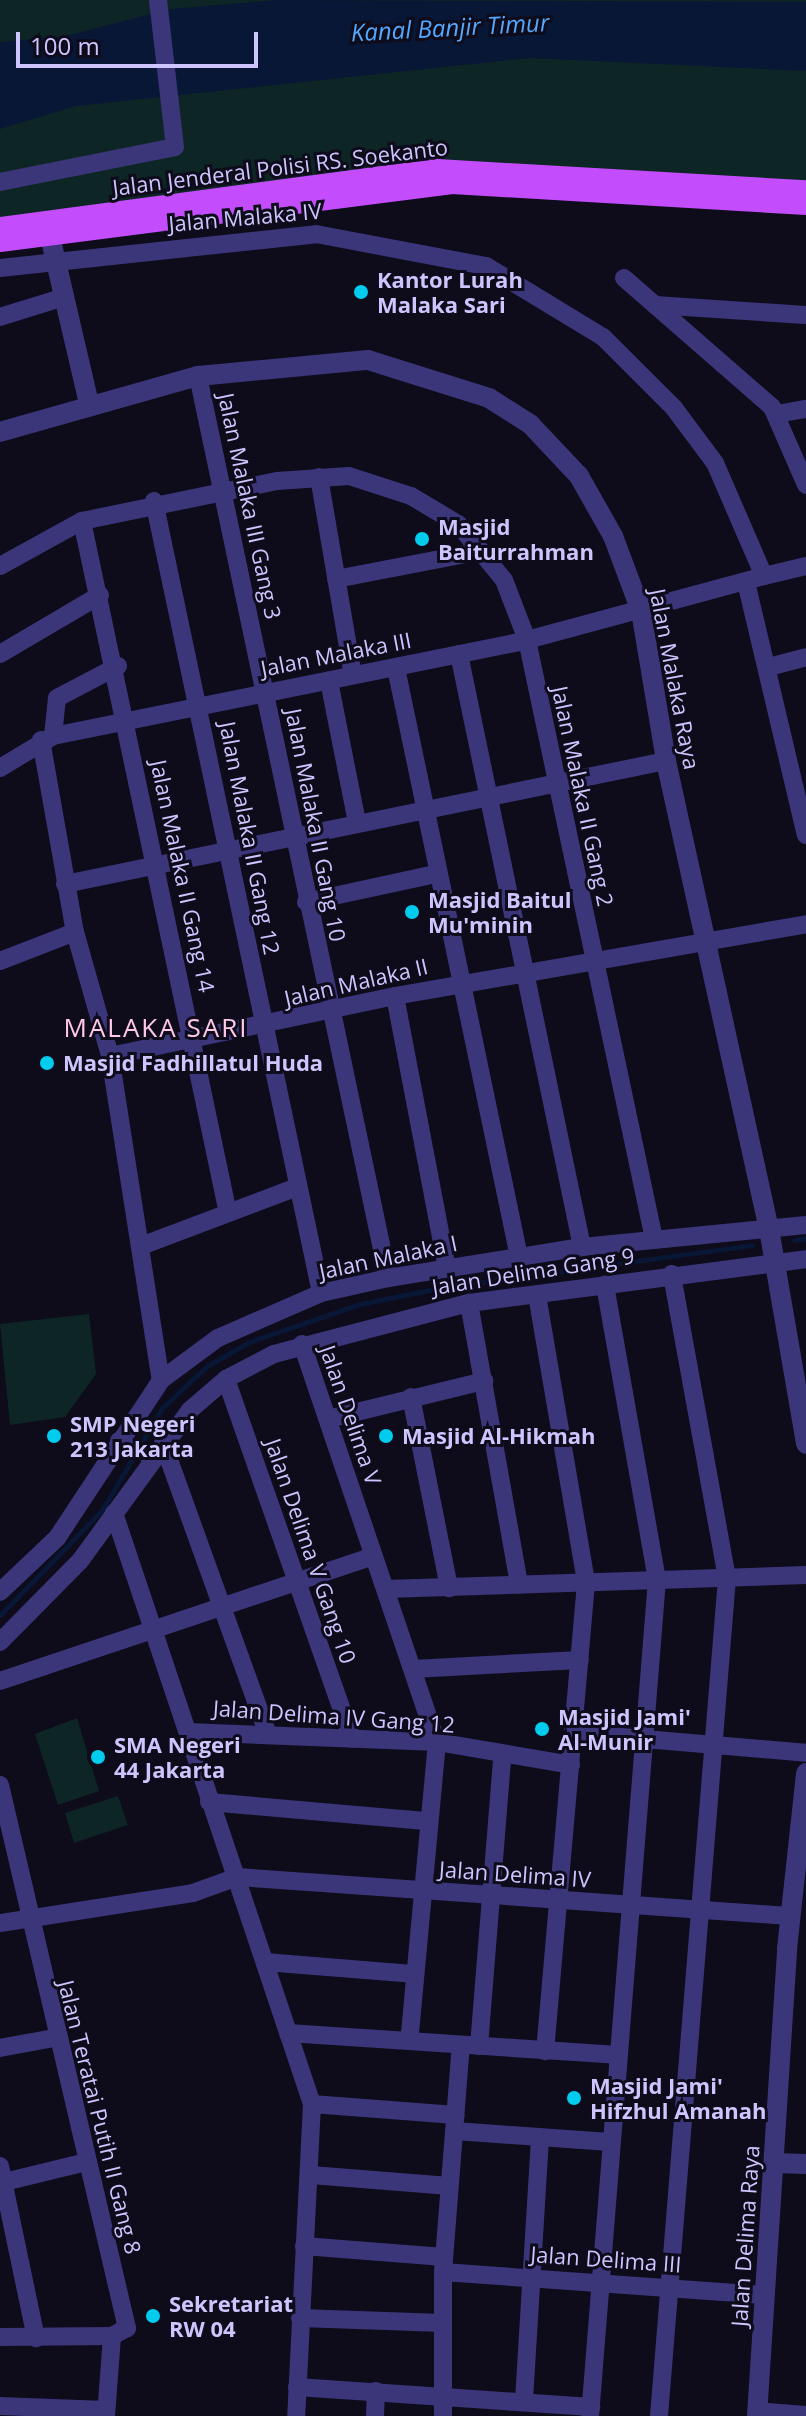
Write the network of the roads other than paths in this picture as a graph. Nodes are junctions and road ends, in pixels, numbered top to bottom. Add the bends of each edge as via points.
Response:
1 (157, 5) edge
2 (0, 182) edge
3 (806, 190) edge
4 (806, 205) edge
5 (0, 227) edge
6 (50, 236) junction
7 (0, 242) edge
8 (55, 261) junction
9 (0, 268) edge
10 (624, 278) dead end
11 (61, 298) junction
12 (655, 305) junction
13 (806, 315) edge
14 (0, 317) edge
15 (198, 376) junction
16 (89, 404) junction
17 (806, 409) edge
18 (777, 414) junction
19 (0, 432) edge
20 (319, 477) junction
21 (805, 479) edge
22 (219, 491) junction
23 (154, 501) junction
24 (82, 521) junction
25 (481, 551) junction
26 (0, 566) edge
27 (806, 566) edge
28 (336, 579) junction
29 (755, 579) junction
30 (100, 595) junction
31 (641, 611) junction
32 (527, 640) junction
33 (0, 654) edge
34 (459, 654) junction
35 (806, 657) edge
36 (118, 666) junction
37 (769, 667) junction
38 (396, 668) junction
39 (353, 675) junction
40 (329, 681) junction
41 (266, 693) junction
42 (199, 705) junction
43 (126, 720) junction
44 (47, 738) junction
45 (666, 761) junction
46 (0, 768) edge
47 (553, 783) junction
48 (488, 796) junction
49 (422, 809) junction
50 (357, 823) junction
51 (806, 835) edge
52 (292, 837) junction
53 (227, 849) junction
54 (156, 865) junction
55 (436, 874) junction
56 (65, 884) junction
57 (306, 902) junction
58 (806, 924) edge
59 (75, 932) junction
60 (707, 942) junction
61 (0, 961) edge
62 (594, 962) junction
63 (528, 974) junction
64 (462, 984) junction
65 (395, 996) junction
66 (330, 1013) junction
67 (264, 1027) junction
68 (193, 1043) junction
69 (110, 1056) junction
70 (297, 1187) junction
71 (228, 1213) junction
72 (806, 1225) edge
73 (769, 1229) junction
74 (654, 1239) junction
75 (141, 1246) junction
76 (582, 1247) junction
77 (519, 1257) junction
78 (806, 1259) edge
79 (774, 1263) junction
80 (447, 1268) junction
81 (672, 1274) junction
82 (388, 1278) junction
83 (605, 1285) junction
84 (321, 1293) junction
85 (537, 1295) junction
86 (469, 1303) junction
87 (302, 1344) junction
88 (226, 1379) junction
89 (161, 1380) junction
90 (484, 1381) junction
91 (411, 1397) junction
92 (328, 1419) junction
93 (121, 1442) junction
94 (806, 1444) edge
95 (153, 1450) junction
96 (114, 1513) junction
97 (374, 1556) junction
98 (806, 1575) edge
99 (727, 1578) junction
100 (657, 1580) junction
101 (296, 1582) junction
102 (586, 1583) junction
103 (519, 1585) junction
104 (449, 1588) junction
105 (386, 1589) junction
106 (0, 1592) edge
107 (223, 1606) junction
108 (154, 1629) junction
109 (0, 1642) edge
110 (580, 1660) junction
111 (413, 1669) junction
112 (0, 1681) edge
113 (188, 1732) junction
114 (575, 1733) junction
115 (268, 1735) junction
116 (352, 1739) junction
117 (643, 1739) junction
118 (437, 1742) junction
119 (712, 1747) junction
120 (806, 1753) edge
121 (502, 1757) junction
122 (571, 1765) junction
123 (806, 1773) edge
124 (0, 1785) edge
125 (209, 1802) junction
126 (428, 1821) junction
127 (237, 1877) junction
128 (420, 1892) junction
129 (490, 1896) junction
130 (559, 1900) junction
131 (627, 1905) junction
132 (700, 1910) junction
133 (789, 1916) junction
134 (29, 1919) junction
135 (0, 1923) edge
136 (265, 1962) junction
137 (413, 1974) junction
138 (288, 2033) junction
139 (54, 2038) junction
140 (409, 2041) junction
141 (470, 2046) junction
142 (0, 2048) edge
143 (545, 2051) junction
144 (617, 2055) junction
145 (312, 2104) junction
146 (455, 2123) junction
147 (540, 2137) junction
148 (610, 2142) junction
149 (87, 2162) junction
150 (775, 2163) junction
151 (806, 2164) edge
152 (311, 2175) junction
153 (1, 2177) edge
154 (450, 2186) junction
155 (304, 2246) junction
156 (444, 2265) junction
157 (528, 2277) junction
158 (600, 2280) junction
159 (670, 2287) junction
160 (765, 2295) junction
161 (300, 2318) junction
162 (443, 2323) junction
163 (119, 2331) junction
164 (0, 2337) edge
165 (36, 2338) junction
166 (297, 2387) junction
167 (376, 2391) junction
168 (444, 2394) junction
169 (524, 2400) junction
170 (0, 2406) edge
171 (590, 2412) edge
172 (106, 2413) edge
173 (757, 2414) edge
174 (806, 2415) edge
175 (296, 2416) edge
176 (375, 2416) edge
177 (443, 2416) edge
178 (659, 2416) edge

1 - 2 street via 175,147
3 - 5 main road, Jalan Jenderal Polisi RS. Soekanto via 437,169
4 - 6 main road, Jalan Jenderal Polisi RS. Soekanto via 452,184
6 - 7 main road, Jalan Jenderal Polisi RS. Soekanto
6 - 8 street
8 - 9 street, Jalan Malaka IV
8 - 11 street
8 - 29 street, Jalan Malaka IV via 332,234 486,266 603,337 674,408 715,463
10 - 12 street
11 - 14 street
11 - 16 street
12 - 13 street
12 - 18 street
15 - 16 street, Jalan Malaka Raya
15 - 22 street, Jalan Malaka III Gang 3
15 - 31 street, Jalan Malaka Raya via 368,360 489,398 530,424 579,476 613,536
16 - 19 street, Jalan Malaka Raya
17 - 18 street
18 - 21 street
20 - 22 street, Jalan Malaka II Gang 2
20 - 25 street, Jalan Malaka II Gang 2 via 349,476 411,496 458,524
20 - 28 street
22 - 23 street, Jalan Malaka II Gang 2
22 - 41 street, Jalan Malaka III Gang 3
23 - 24 street, Jalan Malaka II Gang 2
23 - 42 street, Jalan Malaka II Gang 12
24 - 26 street, Jalan Malaka II Gang 2
24 - 30 street, Jalan Malaka II Gang 14
25 - 28 street
25 - 32 street, Jalan Malaka II Gang 2 via 504,580
27 - 29 street
28 - 39 street
29 - 31 street
29 - 37 street, Jalan Malaka IV
30 - 33 street
30 - 36 street, Jalan Malaka II Gang 14
31 - 32 street, Jalan Malaka III
31 - 45 street, Jalan Malaka Raya
32 - 34 street, Jalan Malaka III
32 - 47 street, Jalan Malaka II Gang 2
34 - 38 street, Jalan Malaka III
34 - 48 street
35 - 37 street
36 - 43 street, Jalan Malaka II Gang 14
36 - 44 street via 57,698
37 - 51 street, Jalan Malaka IV
38 - 39 street, Jalan Malaka III
38 - 49 street
39 - 40 street, Jalan Malaka III
40 - 41 street, Jalan Malaka III
40 - 50 street
41 - 42 street, Jalan Malaka III
41 - 52 street, Jalan Malaka II Gang 10
42 - 43 street, Jalan Malaka III
42 - 53 street, Jalan Malaka II Gang 12
43 - 44 street, Jalan Malaka III
43 - 54 street, Jalan Malaka II Gang 14
44 - 46 street, Jalan Malaka III
44 - 56 street
45 - 47 street
45 - 60 street, Jalan Malaka Raya
47 - 48 street
47 - 62 street, Jalan Malaka II Gang 2
48 - 49 street
48 - 63 street
49 - 50 street
49 - 55 street
50 - 52 street
52 - 53 street
52 - 57 street, Jalan Malaka II Gang 10
53 - 54 street
53 - 67 street, Jalan Malaka II Gang 12
54 - 56 street
54 - 68 street, Jalan Malaka II Gang 14
55 - 57 street
55 - 64 street
56 - 59 street
57 - 66 street, Jalan Malaka II Gang 10
58 - 60 street, Jalan Malaka II
59 - 61 street
59 - 69 street
60 - 62 street, Jalan Malaka II
60 - 73 street, Jalan Malaka Raya
62 - 63 street, Jalan Malaka II
62 - 74 street, Jalan Malaka II Gang 2
63 - 64 street, Jalan Malaka II
63 - 76 street
64 - 65 street, Jalan Malaka II
64 - 77 street
65 - 66 street, Jalan Malaka II
65 - 80 street
66 - 67 street, Jalan Malaka II
66 - 82 street, Jalan Malaka II Gang 10
67 - 68 street, Jalan Malaka II
67 - 70 street, Jalan Malaka II Gang 12
68 - 69 street, Jalan Malaka II
68 - 71 street, Jalan Malaka II Gang 14
69 - 75 street
70 - 71 street
70 - 84 street, Jalan Malaka II Gang 12
71 - 75 street
72 - 73 street
73 - 74 street, Jalan Malaka I
73 - 79 street
74 - 76 street, Jalan Malaka I
75 - 89 street
76 - 77 street, Jalan Malaka I
77 - 80 street, Jalan Malaka I
78 - 79 street, Jalan Delima Gang 9
79 - 81 street, Jalan Delima Gang 9
79 - 94 street
80 - 82 street, Jalan Malaka I
81 - 83 street, Jalan Delima Gang 9
81 - 99 street
82 - 84 street, Jalan Malaka I
83 - 85 street, Jalan Delima Gang 9
83 - 100 street
84 - 89 street, Jalan Malaka I via 218,1338
85 - 86 street, Jalan Delima Gang 9
85 - 102 street
86 - 87 street, Jalan Delima Gang 9
86 - 90 street
87 - 88 street, Jalan Delima V
87 - 92 street, Jalan Delima V
88 - 95 street, Jalan Delima V
88 - 101 street, Jalan Delima V Gang 10
89 - 93 street, Jalan Malaka I
90 - 91 street
90 - 103 street
91 - 92 street
91 - 104 street
92 - 97 street, Jalan Delima V
93 - 95 street
93 - 106 street, Jalan Malaka I via 57,1538
95 - 96 street, Jalan Delima V
95 - 107 street
96 - 108 street
96 - 109 street, Jalan Delima V via 80,1561
97 - 101 street
97 - 105 street, Jalan Delima V
98 - 99 street
99 - 100 street
99 - 119 street
100 - 102 street
100 - 117 street
101 - 107 street
101 - 116 street, Jalan Delima V Gang 10
102 - 103 street
102 - 110 street
103 - 104 street
104 - 105 street
105 - 111 street, Jalan Delima V
107 - 108 street
107 - 115 street
108 - 112 street
108 - 113 street
110 - 111 street
110 - 114 street
111 - 118 street, Jalan Delima V
113 - 115 street, Jalan Delima IV Gang 12
113 - 125 street
114 - 117 street
114 - 122 street
115 - 116 street, Jalan Delima IV Gang 12
116 - 118 street, Jalan Delima IV Gang 12
117 - 119 street
117 - 131 street
118 - 121 street, Jalan Delima IV Gang 12
118 - 126 street
119 - 120 street
119 - 132 street
121 - 122 street, Jalan Delima IV Gang 12
121 - 129 street
122 - 130 street
123 - 133 street, Jalan Delima Raya
124 - 134 street, Jalan Teratai Putih II Gang 8
125 - 126 street
125 - 127 street
126 - 128 street
127 - 128 street, Jalan Delima IV
127 - 134 street via 193,1893
127 - 136 street
128 - 129 street, Jalan Delima IV
128 - 137 street
129 - 130 street, Jalan Delima IV
129 - 141 street
130 - 131 street, Jalan Delima IV
130 - 143 street
131 - 132 street, Jalan Delima IV
131 - 144 street
132 - 133 street, Jalan Delima IV
132 - 159 street
133 - 150 street, Jalan Delima Raya
134 - 135 street
134 - 139 street, Jalan Teratai Putih II Gang 8
136 - 137 street
136 - 138 street
137 - 140 street
138 - 140 street
138 - 145 street
139 - 142 street
139 - 149 street, Jalan Teratai Putih II Gang 8
140 - 141 street
141 - 143 street
141 - 146 street
143 - 144 street
144 - 148 street
145 - 146 street
145 - 152 street
146 - 147 street
146 - 154 street
147 - 148 street
147 - 157 street
148 - 158 street
149 - 153 street
149 - 163 street, Jalan Teratai Putih II Gang 8
150 - 151 street
150 - 160 street, Jalan Delima Raya
152 - 154 street
152 - 155 street
153 - 165 street
154 - 156 street
155 - 156 street, Jalan Delima III
155 - 161 street
156 - 157 street, Jalan Delima III
156 - 162 street
157 - 158 street, Jalan Delima III
157 - 169 street
158 - 159 street, Jalan Delima III
158 - 171 street
159 - 160 street, Jalan Delima III
159 - 178 street
160 - 173 street, Jalan Delima Raya
161 - 162 street
161 - 166 street
162 - 168 street
163 - 165 street
163 - 172 street, Jalan Teratai Putih II Gang 8
164 - 165 street
166 - 167 street
166 - 175 street
167 - 168 street
167 - 176 street
168 - 169 street
168 - 177 street
169 - 171 street
170 - 172 street
173 - 174 street

